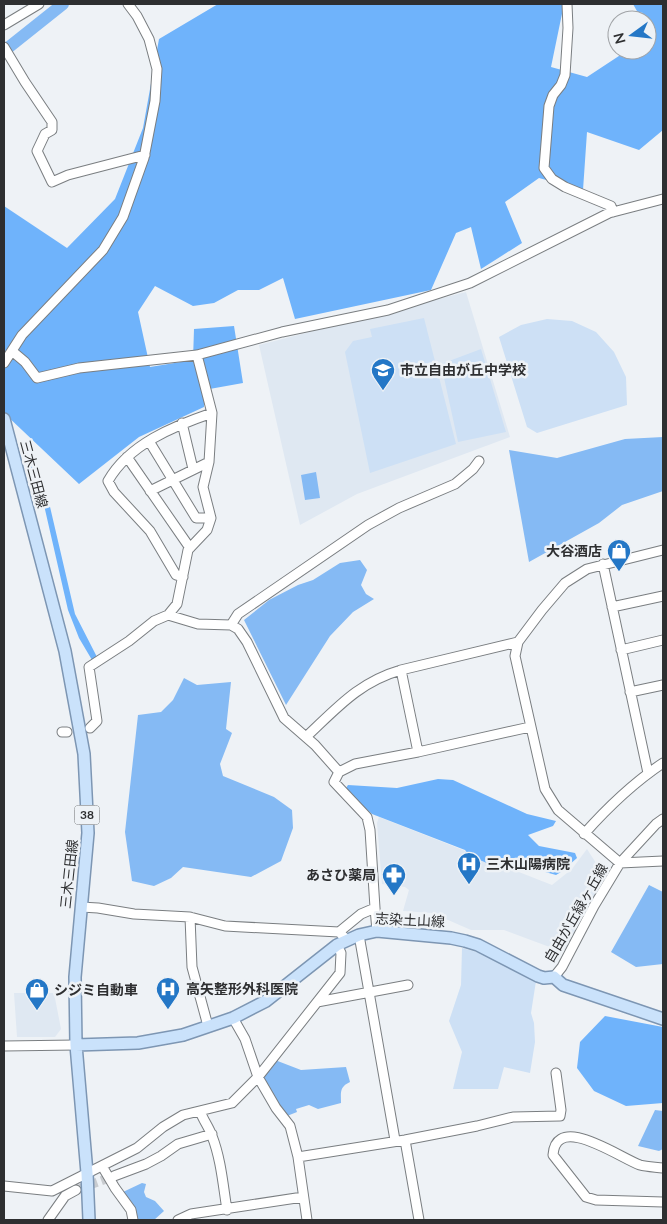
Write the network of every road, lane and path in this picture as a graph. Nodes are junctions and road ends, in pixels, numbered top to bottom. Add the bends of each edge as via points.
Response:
1 (39, 4) edge
2 (128, 4) edge
3 (567, 4) edge
4 (4, 25) edge
5 (5, 49) edge
6 (145, 155) junction
7 (663, 199) edge
8 (613, 212) junction
9 (12, 351) junction
10 (197, 355) junction
11 (4, 363) edge
12 (212, 413) junction
13 (4, 419) edge
14 (182, 423) junction
15 (149, 441) junction
16 (127, 457) junction
17 (479, 461) dead end
18 (209, 462) junction
19 (193, 469) junction
20 (172, 479) junction
21 (150, 491) junction
22 (211, 518) junction
23 (190, 548) junction
24 (663, 550) edge
25 (603, 564) junction
26 (183, 577) junction
27 (663, 596) edge
28 (612, 607) junction
29 (168, 615) junction
30 (231, 625) junction
31 (663, 640) edge
32 (518, 642) junction
33 (621, 650) junction
34 (401, 670) junction
35 (663, 685) edge
36 (630, 692) junction
37 (530, 727) junction
38 (90, 728) dead end
39 (306, 737) junction
40 (418, 752) junction
41 (663, 763) edge
42 (339, 772) junction
43 (648, 773) junction
44 (663, 819) edge
45 (584, 834) junction
46 (663, 861) edge
47 (620, 864) junction
48 (80, 907) junction
49 (375, 908) junction
50 (190, 917) junction
51 (377, 932) junction
52 (359, 935) junction
53 (341, 939) junction
54 (554, 976) junction
55 (408, 985) dead end
56 (369, 993) junction
57 (317, 1002) junction
58 (233, 1018) junction
59 (663, 1019) edge
60 (208, 1026) junction
61 (76, 1045) junction
62 (4, 1046) edge
63 (556, 1073) dead end
64 (258, 1078) junction
65 (200, 1111) junction
66 (212, 1134) junction
67 (395, 1140) junction
68 (405, 1140) junction
69 (298, 1157) junction
70 (102, 1166) junction
71 (663, 1168) edge
72 (87, 1173) junction
73 (114, 1176) tunnel mouth
74 (4, 1186) edge
75 (76, 1190) tunnel mouth
76 (303, 1197) junction
77 (663, 1202) edge
78 (227, 1210) junction
79 (207, 1216) edge
80 (48, 1220) edge
81 (89, 1220) edge
82 (133, 1220) edge
83 (178, 1220) edge
84 (307, 1220) edge
85 (419, 1220) edge

1 - 4 street
2 - 6 street via 149,39 156,69 156,101
3 - 8 street via 565,75 549,106 544,168 552,179 611,206
5 - 6 street via 52,122 52,130 45,134 37,150 52,182
6 - 9 street via 123,217 103,250 22,335
7 - 8 street
8 - 10 street via 470,282 388,310 282,332
9 - 10 street via 37,378 80,368
9 - 11 street
10 - 12 street
12 - 14 street
12 - 18 street
13 - 48 main road, 三木三田線 / 38 via 65,651 84,754 88,833
14 - 15 street
14 - 19 street
15 - 16 street
15 - 20 street
16 - 21 street
16 - 26 street via 108,481 150,531 176,575
17 - 30 street via 455,484 368,525 238,614
18 - 19 street
18 - 22 street via 203,487
19 - 20 street
20 - 21 street
20 - 22 street via 196,518
21 - 23 street
22 - 23 street via 207,530
23 - 26 street
24 - 25 street
25 - 28 street
25 - 32 street via 587,569 566,583
26 - 29 street via 178,604
27 - 28 street
28 - 33 street
29 - 30 street via 198,624
29 - 38 street via 154,621 89,667 97,721
30 - 39 street via 247,642 284,718
31 - 33 street
32 - 34 street
32 - 37 street via 515,656
33 - 36 street
34 - 39 street via 359,688
34 - 40 street
35 - 36 street
36 - 43 street
37 - 40 street
37 - 45 street via 545,790 558,810
39 - 42 street
40 - 42 street via 355,764
41 - 43 street
42 - 49 street via 334,782 367,817
43 - 45 street via 611,804
44 - 47 street, 自由が丘緑ヶ丘線
45 - 47 street
46 - 47 street
47 - 54 street, 自由が丘緑ヶ丘線
48 - 50 street
48 - 61 main road, 三木三田線 / 38 via 75,977
49 - 51 street
49 - 53 street via 361,914
50 - 53 street via 225,926
50 - 60 street via 192,967
51 - 52 main road, 志染土山線
51 - 54 main road, 志染土山線 via 451,938 478,945 538,976
52 - 53 main road, 志染土山線
52 - 56 street
53 - 57 street via 340,973
53 - 58 main road, 志染土山線 via 266,1001
54 - 59 main road, 志染土山線 via 563,985
55 - 56 street
56 - 57 street
56 - 67 street
57 - 64 street
58 - 60 main road, 志染土山線
58 - 64 street via 246,1039
60 - 61 main road, 志染土山線 via 183,1035 138,1043
61 - 62 street
61 - 72 main road, 三木三田線 / 38
63 - 68 street via 560,1116 512,1117
64 - 65 street via 232,1103
64 - 69 street via 290,1126
65 - 66 street
65 - 70 street via 183,1115 136,1148
66 - 73 street via 178,1144 146,1164
66 - 78 street
67 - 68 street
67 - 69 street
68 - 85 street
69 - 76 street
70 - 72 street
70 - 82 street via 131,1210
71 - 77 street via 641,1165 574,1136 560,1138 554,1145 553,1154 586,1197
72 - 74 street via 52,1191
72 - 81 main road, 三木三田線 / 38
75 - 80 street via 65,1196
76 - 78 street
76 - 84 street
78 - 79 street
79 - 83 street via 191,1214

